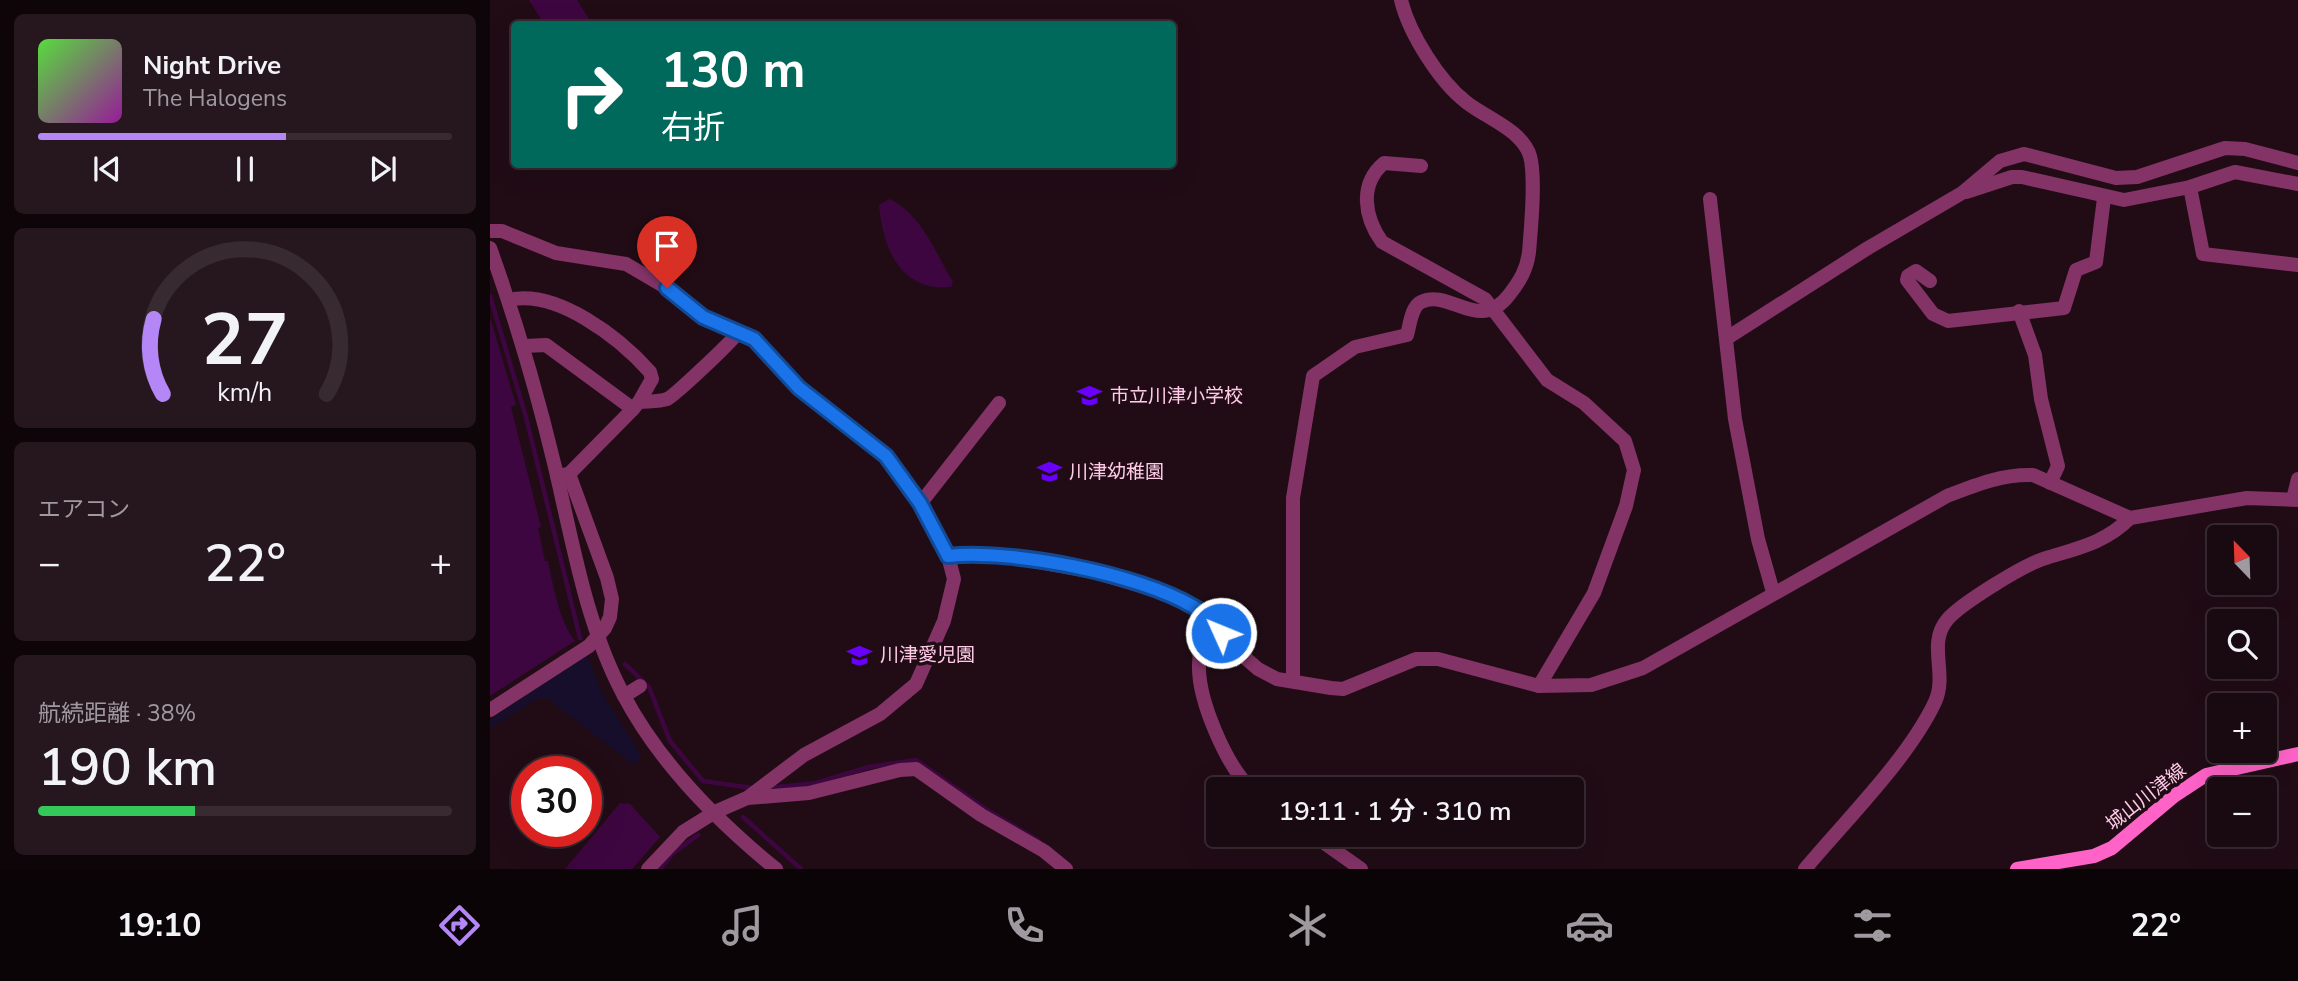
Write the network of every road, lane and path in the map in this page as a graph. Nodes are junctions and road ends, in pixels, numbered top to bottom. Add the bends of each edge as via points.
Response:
1 (1401, 0) edge
2 (2298, 163) edge
3 (1422, 166) dead end
4 (2298, 184) edge
5 (2190, 187) junction
6 (1962, 193) junction
7 (2104, 198) junction
8 (1710, 199) dead end
9 (490, 231) edge
10 (490, 248) edge
11 (2298, 265) edge
12 (1930, 281) dead end
13 (509, 300) junction
14 (1491, 310) junction
15 (2019, 311) junction
16 (738, 332) junction
17 (1727, 338) junction
18 (524, 346) junction
19 (999, 403) dead end
20 (636, 405) junction
21 (563, 475) junction
22 (2298, 479) edge
23 (2050, 483) junction
24 (2296, 500) edge
25 (920, 503) junction
26 (2130, 518) junction
27 (948, 556) junction
28 (1773, 592) junction
29 (1208, 617) junction
30 (598, 637) junction
31 (1293, 681) junction
32 (640, 686) dead end
33 (1539, 686) junction
34 (624, 696) junction
35 (490, 710) edge
36 (2298, 754) edge
37 (1241, 777) edge
38 (756, 792) junction
39 (715, 812) junction
40 (1330, 847) edge
41 (648, 869) edge
42 (776, 869) edge
43 (1066, 869) edge
44 (1361, 869) edge
45 (1805, 869) edge
46 (2017, 869) edge

1 - 14 street via 1415,36 1451,86 1523,142 1530,154 1529,253 1522,279
2 - 6 street via 2225,148 2137,177 2116,178 2024,155 2000,161
3 - 14 street via 1384,163 1374,172 1367,190 1372,228 1382,242 1485,299
4 - 5 street via 2235,172
5 - 7 street via 2137,200
5 - 11 street via 2203,254
6 - 7 street via 2022,177
6 - 17 street
7 - 15 street via 2096,262 2076,270 2064,308
8 - 17 street
9 - 16 street via 502,231 556,253 626,264 703,317
10 - 13 street
12 - 15 street via 1916,271 1907,280 1940,319 1984,319
13 - 18 street
13 - 20 street via 522,297 584,316 650,372 652,379
14 - 31 street via 1421,302 1414,308 1407,335 1355,347 1313,376 1293,498
14 - 33 street via 1547,380 1584,403 1625,442 1634,470 1626,506 1594,593
15 - 23 street via 2035,355 2040,399 2058,466
16 - 20 street via 668,399
16 - 25 street via 754,339 799,388 886,456
17 - 28 street via 1735,419
18 - 20 street via 546,345
18 - 21 street
19 - 25 street
20 - 21 street
21 - 30 street via 583,589
21 - 30 street via 611,591 610,617
22 - 24 street
23 - 26 street
23 - 28 street via 2033,475 1984,481 1947,496
24 - 26 street via 2247,498
25 - 27 street
26 - 45 street via 2099,542 2014,573 1948,618 1937,644 1940,686 1920,728
27 - 29 street via 971,553 1094,572 1161,592
27 - 38 street via 954,579 944,621 916,684 880,714 804,755
28 - 33 street via 1615,679 1591,685
29 - 31 street via 1258,669
29 - 37 street via 1200,642 1201,690 1231,766
30 - 34 street
30 - 35 street
31 - 33 street via 1343,689 1416,659 1438,659
32 - 34 street
34 - 39 street via 669,765
36 - 46 main road, 城山川津線 via 2206,775 2112,848 2094,856
38 - 39 street
38 - 43 street via 809,793 916,769
39 - 41 street via 683,832
39 - 42 street
40 - 44 street

